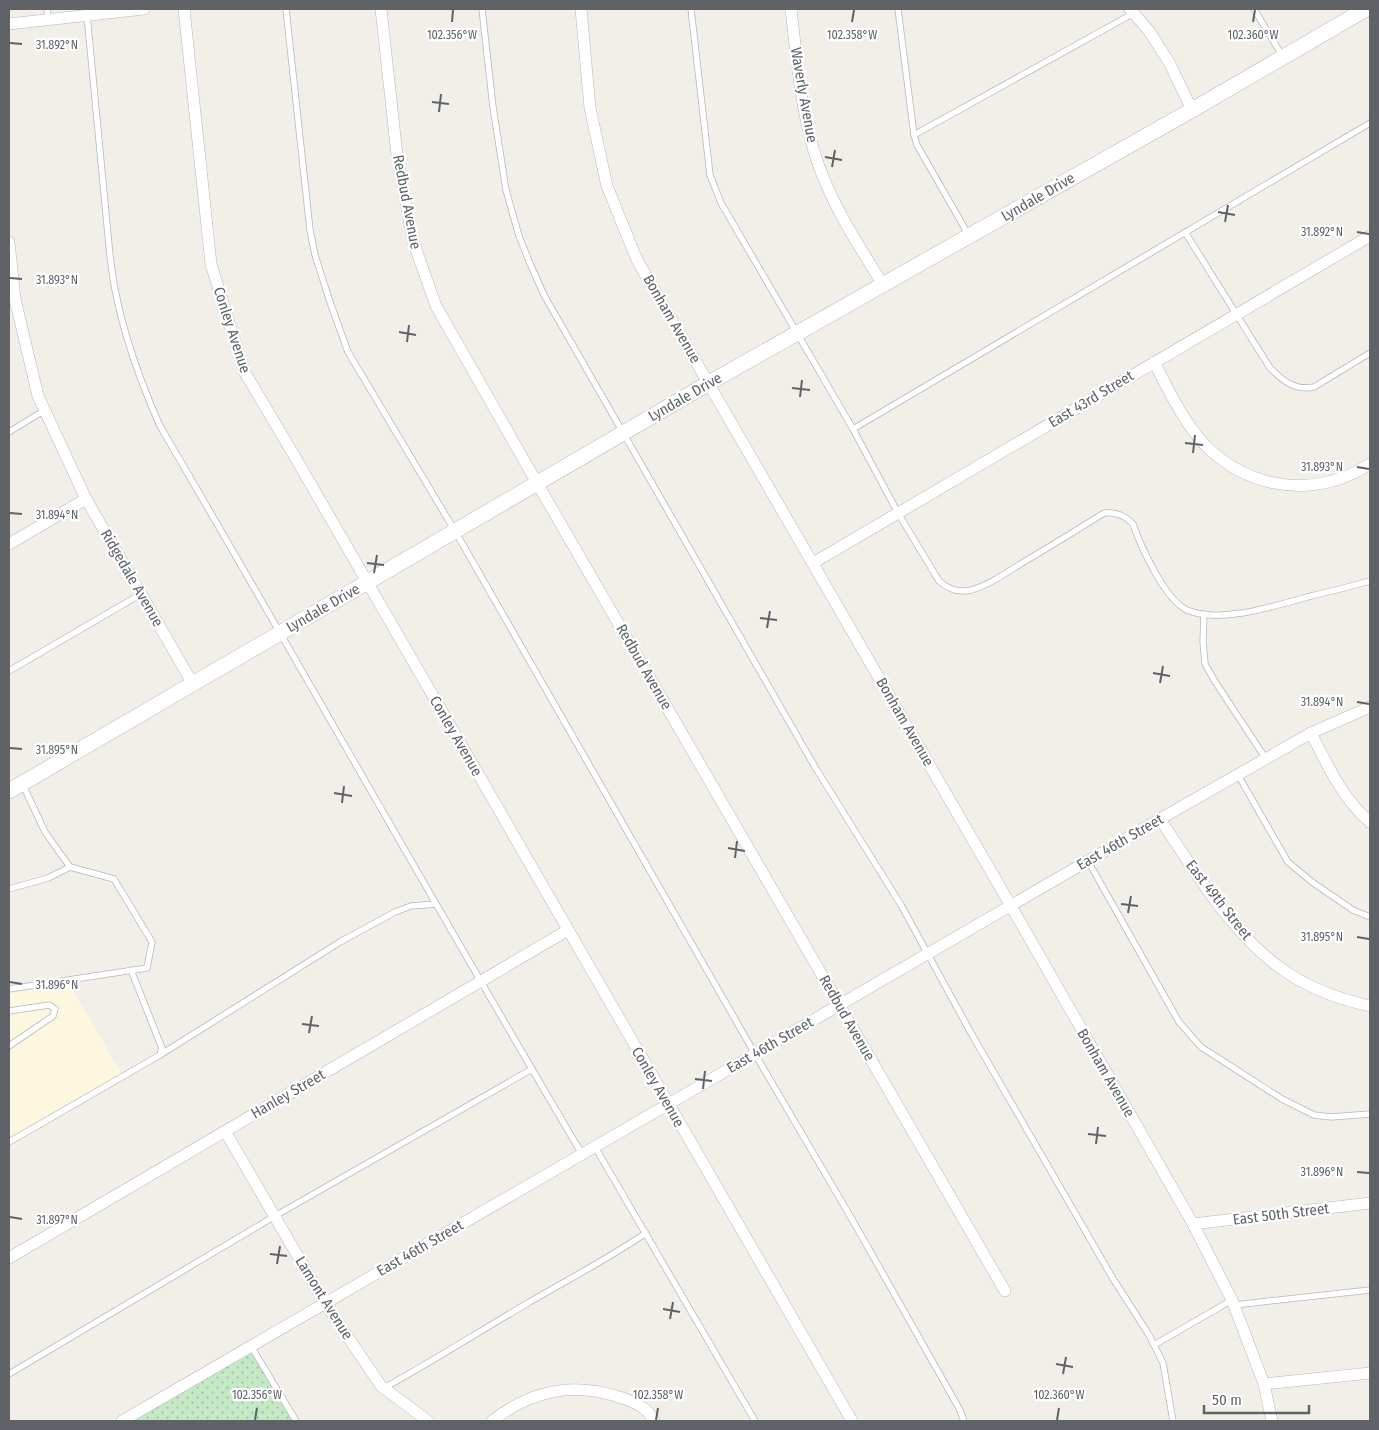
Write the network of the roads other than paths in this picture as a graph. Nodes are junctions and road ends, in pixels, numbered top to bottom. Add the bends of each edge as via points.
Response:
1 (144, 9) edge
2 (184, 9) edge
3 (286, 9) edge
4 (381, 9) edge
5 (482, 9) edge
6 (582, 9) edge
7 (690, 9) edge
8 (791, 9) edge
9 (898, 9) edge
10 (1254, 9) edge
11 (1366, 9) edge
12 (1132, 11) edge
13 (48, 14) edge
14 (87, 15) junction
15 (9, 24) edge
16 (1283, 57) junction
17 (1192, 110) junction
18 (1370, 123) edge
19 (914, 135) junction
20 (1186, 232) junction
21 (969, 236) junction
22 (1370, 236) edge
23 (9, 242) edge
24 (883, 285) junction
25 (1236, 314) junction
26 (797, 333) junction
27 (1370, 353) edge
28 (1154, 362) junction
29 (709, 383) junction
30 (45, 410) junction
31 (853, 428) junction
32 (9, 432) edge
33 (624, 433) junction
34 (1370, 464) edge
35 (537, 483) junction
36 (86, 499) junction
37 (898, 513) junction
38 (455, 531) junction
39 (9, 544) edge
40 (813, 564) junction
41 (1370, 581) edge
42 (367, 582) junction
43 (142, 594) junction
44 (1204, 614) junction
45 (281, 632) junction
46 (9, 671) edge
47 (193, 684) junction
48 (1370, 707) edge
49 (1311, 733) junction
50 (1266, 759) junction
51 (1238, 775) junction
52 (22, 783) junction
53 (9, 791) edge
54 (1160, 818) junction
55 (1370, 822) edge
56 (1088, 861) junction
57 (70, 867) junction
58 (9, 889) edge
59 (436, 904) junction
60 (1011, 906) junction
61 (1370, 917) edge
62 (568, 930) junction
63 (928, 954) junction
64 (131, 970) junction
65 (480, 981) junction
66 (9, 989) edge
67 (840, 1005) junction
68 (1370, 1006) edge
69 (9, 1011) edge
70 (9, 1046) edge
71 (755, 1054) junction
72 (160, 1055) junction
73 (532, 1069) junction
74 (668, 1104) junction
75 (1370, 1114) edge
76 (225, 1131) junction
77 (9, 1142) edge
78 (596, 1146) junction
79 (582, 1154) junction
80 (1370, 1203) edge
81 (275, 1216) junction
82 (1192, 1224) junction
83 (646, 1234) junction
84 (9, 1258) edge
85 (1005, 1290) dead end
86 (1370, 1290) edge
87 (325, 1303) junction
88 (1233, 1303) junction
89 (1154, 1345) junction
90 (251, 1346) junction
91 (1370, 1373) edge
92 (9, 1374) edge
93 (1264, 1384) junction
94 (384, 1388) junction
95 (122, 1421) edge
96 (296, 1421) edge
97 (428, 1421) edge
98 (492, 1421) edge
99 (654, 1421) edge
100 (754, 1421) edge
101 (852, 1421) edge
102 (964, 1421) edge
103 (1173, 1421) edge
104 (1272, 1421) edge

1 - 14 street
2 - 42 street, Conley Avenue via 211,264 244,371
3 - 38 lane via 310,230 330,302 348,352
4 - 35 street, Redbud Avenue via 397,155 413,241 436,306
5 - 33 lane via 506,190 519,236 544,295
6 - 29 street, Bonham Avenue via 590,108 607,186 637,260
7 - 26 lane via 710,175 721,203
8 - 24 street, Waverly Avenue via 806,116 816,157 835,205
9 - 19 lane
10 - 16 lane
11 - 16 street, Lyndale Drive
12 - 17 street via 1170,64
12 - 19 lane
13 - 14 street
13 - 15 street
14 - 45 lane via 110,256 127,341 160,426
16 - 17 street, Lyndale Drive
17 - 21 street, Lyndale Drive
18 - 20 lane
19 - 21 lane
20 - 25 lane
20 - 31 lane
21 - 24 street, Lyndale Drive
22 - 25 street, East 43rd Street
23 - 30 street, Ridgedale Avenue via 15,299 38,396
24 - 26 street, Lyndale Drive
25 - 27 lane via 1270,368 1285,382 1299,388 1320,384
25 - 28 street, East 43rd Street
26 - 29 street, Lyndale Drive
26 - 31 lane
28 - 34 street via 1196,434 1225,462 1244,473 1265,481 1307,486 1343,478
28 - 37 street, East 43rd Street
29 - 33 street, Lyndale Drive
29 - 40 street, Bonham Avenue
30 - 32 lane
30 - 36 street, Ridgedale Avenue
31 - 37 lane
33 - 35 street, Lyndale Drive
33 - 63 lane via 816,768
35 - 38 street, Lyndale Drive
35 - 67 street, Redbud Avenue
36 - 39 street
36 - 43 street, Ridgedale Avenue
37 - 40 street, East 43rd Street
37 - 44 lane via 939,581 949,589 963,591 1004,574 1104,513 1116,513 1133,524 1173,600 1186,610
38 - 42 street, Lyndale Drive
38 - 71 lane
40 - 60 street, Bonham Avenue
41 - 44 lane via 1250,611
42 - 45 street, Lyndale Drive
42 - 62 street, Conley Avenue
43 - 46 lane
43 - 47 street, Ridgedale Avenue
44 - 50 lane via 1205,664
45 - 47 street, Lyndale Drive
45 - 59 lane
47 - 52 street, Lyndale Drive
48 - 49 street, East 46th Street
49 - 50 street, East 46th Street
49 - 55 street via 1344,791
50 - 51 street, East 46th Street
51 - 54 street, East 46th Street
51 - 61 lane via 1288,862 1353,910
52 - 53 street, Lyndale Drive
52 - 57 lane via 45,832
54 - 56 street, East 46th Street
54 - 68 street, East 49th Street via 1230,918 1256,947 1304,983
56 - 60 street, East 46th Street
56 - 75 lane via 1179,1022 1201,1047 1282,1099 1314,1115
57 - 58 lane via 48,878
57 - 64 lane via 114,879 152,942 146,968
59 - 65 lane
59 - 72 lane via 411,906 394,912 340,942
60 - 63 street, East 46th Street
60 - 82 street, Bonham Avenue
62 - 65 street, Hanley Street
62 - 74 street, Conley Avenue
63 - 67 street, East 46th Street
63 - 89 lane
64 - 66 lane
64 - 72 lane via 162,1048
65 - 73 lane
65 - 76 street, Hanley Street
67 - 71 street, East 46th Street
67 - 85 street, Redbud Avenue
69 - 70 lane via 49,1005 55,1010 53,1016
71 - 74 street, East 46th Street
71 - 102 lane
72 - 77 lane
73 - 79 lane
73 - 81 lane
74 - 78 street, East 46th Street
74 - 101 street, Conley Avenue
76 - 81 street, Lamont Avenue
76 - 84 street, Hanley Street
78 - 79 street, East 46th Street
78 - 83 lane
79 - 87 street, East 46th Street
80 - 82 street, East 50th Street
81 - 87 street, Lamont Avenue
81 - 92 lane
82 - 88 street, Bonham Avenue
83 - 94 lane
83 - 100 lane
86 - 88 lane
87 - 90 street, East 46th Street
87 - 94 street, Lamont Avenue
88 - 89 lane
88 - 93 street, Bonham Avenue
89 - 103 lane via 1163,1362
90 - 95 street, East 46th Street
90 - 96 lane
91 - 93 street
93 - 104 street, Bonham Avenue
94 - 97 street, Lamont Avenue
98 - 99 street via 537,1395 579,1389 621,1397 647,1412

